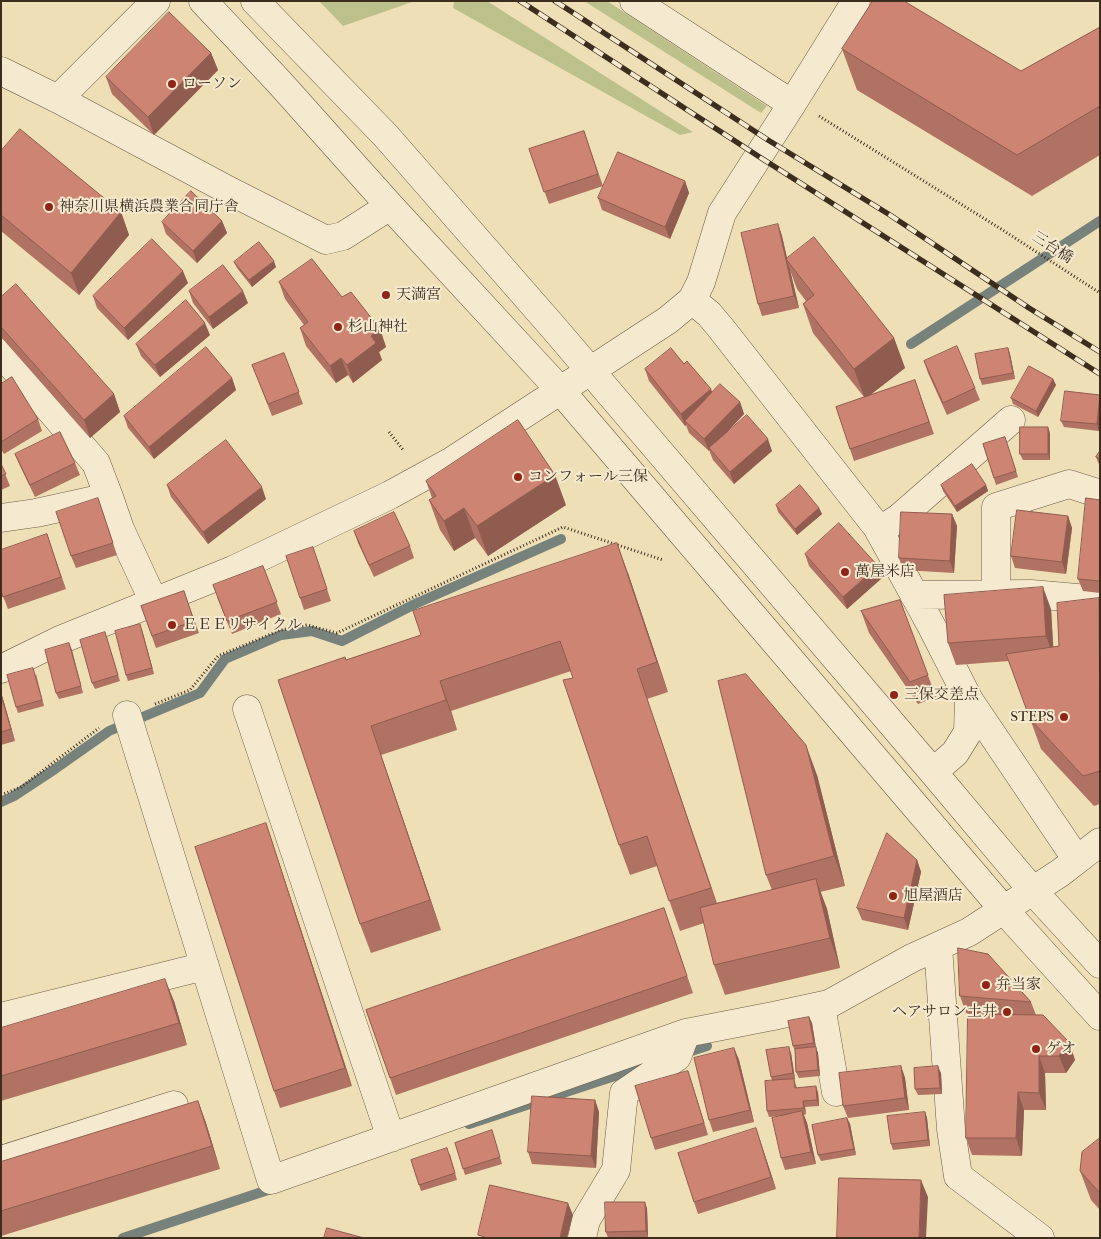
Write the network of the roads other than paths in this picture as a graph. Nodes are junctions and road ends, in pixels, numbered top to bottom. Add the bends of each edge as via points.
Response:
1 (156, 1) edge
2 (203, 1) edge
3 (255, 1) edge
4 (634, 1) edge
5 (856, 1) edge
6 (1, 72) edge
7 (58, 99) junction
8 (802, 108) junction
9 (390, 206) junction
10 (692, 300) junction
11 (1, 354) edge
12 (590, 372) junction
13 (560, 390) junction
14 (1011, 420) dead end
15 (1100, 494) edge
16 (109, 497) junction
17 (1, 518) edge
18 (879, 531) junction
19 (996, 594) junction
20 (914, 596) junction
21 (1100, 600) edge
22 (154, 602) junction
23 (1, 669) edge
24 (969, 700) junction
25 (247, 708) dead end
26 (127, 715) road end
27 (933, 772) junction
28 (1100, 842) edge
29 (1077, 860) junction
30 (1033, 890) junction
31 (1004, 910) junction
32 (938, 947) junction
33 (1100, 964) edge
34 (205, 966) junction
35 (821, 1006) junction
36 (1100, 1016) edge
37 (1, 1017) edge
38 (686, 1033) junction
39 (836, 1092) dead end
40 (174, 1104) dead end
41 (391, 1138) junction
42 (1, 1160) edge
43 (582, 1238) edge
44 (1040, 1238) edge

1 - 7 street
2 - 9 street
3 - 12 street via 386,136
4 - 8 street
5 - 8 street
6 - 7 street
7 - 9 street via 326,240 343,236
8 - 10 street via 758,156 722,213 701,282
9 - 13 street
10 - 12 street
10 - 18 street via 720,327
11 - 16 street via 96,463
12 - 13 street
12 - 27 street
13 - 22 street via 452,461 390,494 233,570
13 - 31 street
14 - 18 street via 899,518
15 - 19 street via 1069,484 996,507
16 - 17 street
16 - 22 street
18 - 20 street
19 - 20 street
19 - 21 street
20 - 24 street
22 - 23 street via 60,640
24 - 27 street via 968,732 956,753
24 - 29 street
25 - 41 street
26 - 34 street
27 - 30 street
28 - 29 street
29 - 30 street
30 - 31 street
30 - 33 street
31 - 32 street
31 - 36 street
32 - 35 street
32 - 44 street via 951,1129 958,1176
34 - 37 street
34 - 41 street via 271,1180
35 - 38 street
35 - 39 street
38 - 41 street
38 - 43 street via 677,1056 624,1094 616,1170 586,1220
40 - 42 street

